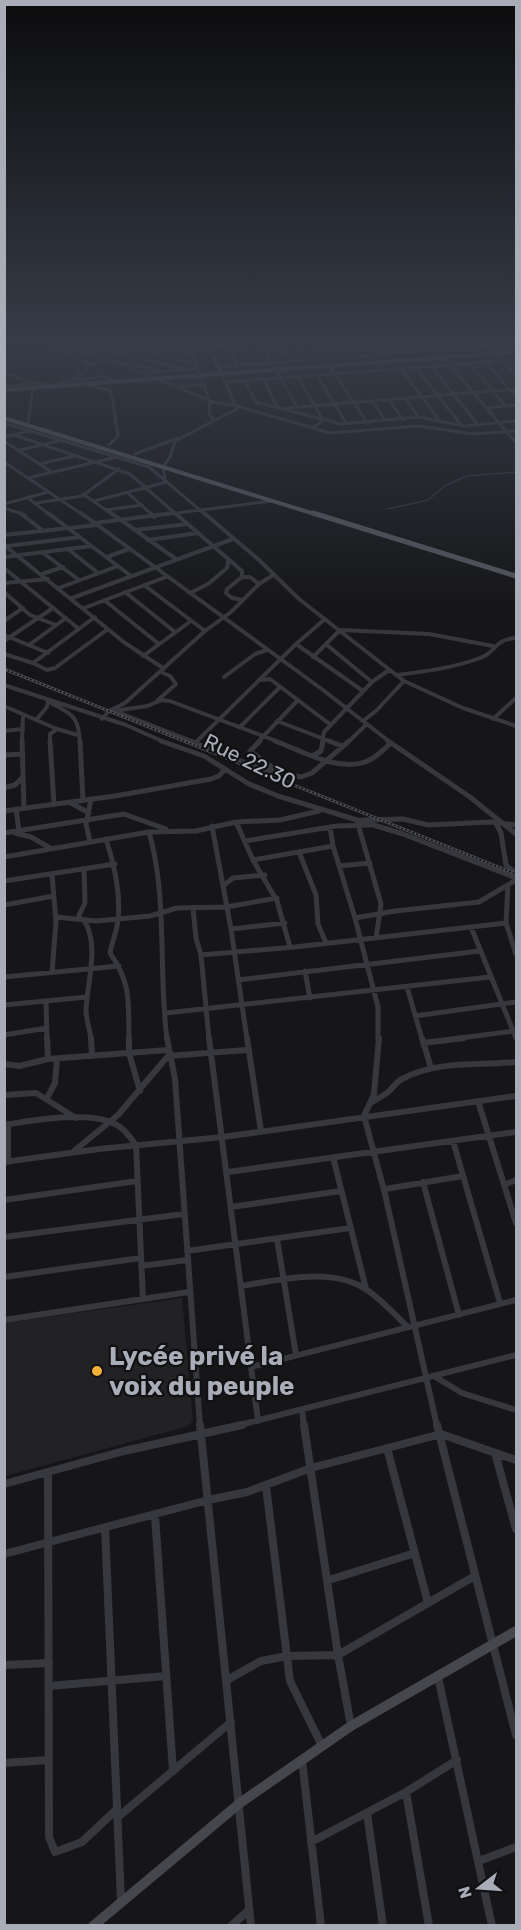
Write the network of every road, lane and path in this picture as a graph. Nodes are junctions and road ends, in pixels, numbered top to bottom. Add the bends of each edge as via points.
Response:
1 (30, 430) joint
2 (46, 430) edge
3 (118, 430) edge
4 (194, 430) edge
5 (323, 430) edge
6 (362, 430) edge
7 (449, 430) edge
8 (506, 431) junction
9 (516, 431) edge
10 (14, 435) junction
11 (180, 437) junction
12 (4, 439) edge
13 (27, 440) junction
14 (64, 440) junction
15 (516, 442) edge
16 (12, 444) junction
17 (43, 445) junction
18 (109, 445) dead end
19 (4, 446) edge
20 (20, 450) junction
21 (135, 454) dead end
22 (75, 456) junction
23 (117, 457) junction
24 (91, 461) junction
25 (4, 462) edge
26 (40, 464) junction
27 (163, 466) junction
28 (118, 469) junction
29 (51, 471) junction
30 (28, 478) junction
31 (166, 482) junction
32 (147, 487) junction
33 (48, 492) junction
34 (128, 493) junction
35 (83, 494) junction
36 (55, 497) junction
37 (109, 497) junction
38 (28, 498) junction
39 (68, 498) junction
40 (61, 500) junction
41 (94, 501) junction
42 (272, 501) junction
43 (34, 503) junction
44 (4, 506) edge
45 (142, 506) junction
46 (120, 508) junction
47 (106, 510) junction
48 (200, 511) junction
49 (177, 514) junction
50 (154, 517) junction
51 (120, 520) junction
52 (96, 524) junction
53 (188, 524) junction
54 (67, 527) junction
55 (42, 530) junction
56 (135, 530) junction
57 (198, 533) junction
58 (4, 535) edge
59 (80, 537) junction
60 (233, 539) junction
61 (148, 540) junction
62 (5, 545) edge
63 (92, 546) junction
64 (214, 546) junction
65 (68, 549) junction
66 (129, 549) junction
67 (42, 552) junction
68 (18, 555) junction
69 (4, 557) edge
70 (107, 557) junction
71 (176, 559) junction
72 (228, 561) junction
73 (118, 566) junction
74 (63, 567) junction
75 (153, 567) junction
76 (6, 570) edge
77 (98, 573) junction
78 (42, 574) junction
79 (273, 575) junction
80 (516, 575) edge
81 (131, 576) junction
82 (166, 577) junction
83 (242, 577) junction
84 (48, 579) junction
85 (79, 580) junction
86 (21, 581) junction
87 (4, 583) edge
88 (259, 584) junction
89 (144, 585) junction
90 (59, 588) junction
91 (4, 592) edge
92 (125, 592) junction
93 (190, 593) junction
94 (72, 598) junction
95 (104, 600) junction
96 (243, 600) junction
97 (53, 608) junction
98 (84, 608) junction
99 (23, 609) junction
100 (38, 617) junction
101 (95, 617) junction
102 (66, 618) junction
103 (223, 619) junction
104 (325, 619) junction
105 (4, 621) edge
106 (191, 621) junction
107 (56, 625) junction
108 (79, 629) junction
109 (108, 629) junction
110 (340, 630) junction
111 (205, 631) junction
112 (175, 632) junction
113 (7, 636) edge
114 (516, 638) edge
115 (4, 641) edge
116 (159, 644) junction
117 (296, 644) junction
118 (29, 645) junction
119 (327, 645) junction
120 (493, 646) junction
121 (267, 650) junction
122 (48, 652) junction
123 (4, 654) edge
124 (143, 656) junction
125 (313, 657) junction
126 (280, 659) junction
127 (33, 663) junction
128 (162, 670) junction
129 (389, 670) junction
130 (396, 675) junction
131 (224, 677) dead end
132 (260, 680) junction
133 (404, 681) junction
134 (372, 682) junction
135 (4, 685) edge
136 (279, 688) junction
137 (363, 691) junction
138 (516, 698) edge
139 (297, 701) junction
140 (156, 702) junction
141 (50, 704) junction
142 (4, 706) edge
143 (113, 710) junction
144 (347, 710) junction
145 (23, 716) junction
146 (218, 718) junction
147 (102, 719) junction
148 (493, 719) junction
149 (36, 720) junction
150 (277, 721) junction
151 (365, 722) junction
152 (331, 725) junction
153 (240, 726) junction
154 (516, 726) edge
155 (23, 729) junction
156 (57, 729) junction
157 (4, 730) edge
158 (78, 735) junction
159 (263, 736) junction
160 (324, 740) junction
161 (196, 742) junction
162 (391, 743) junction
163 (342, 746) junction
164 (23, 754) junction
165 (4, 755) edge
166 (312, 755) junction
167 (328, 761) junction
168 (224, 770) junction
169 (281, 774) junction
170 (23, 776) junction
171 (4, 788) edge
172 (91, 799) junction
173 (83, 800) junction
174 (69, 802) junction
175 (54, 804) junction
176 (24, 808) junction
177 (16, 810) junction
178 (4, 811) edge
179 (322, 811) junction
180 (87, 812) junction
181 (490, 813) junction
182 (101, 816) junction
183 (86, 819) junction
184 (236, 822) junction
185 (359, 822) junction
186 (495, 823) junction
187 (505, 824) junction
188 (516, 825) edge
189 (212, 826) junction
190 (330, 827) junction
191 (169, 830) junction
192 (19, 831) junction
193 (149, 832) junction
194 (8, 833) edge
195 (516, 834) edge
196 (106, 839) junction
197 (245, 841) junction
198 (90, 842) junction
199 (333, 846) junction
200 (52, 849) junction
201 (299, 852) junction
202 (4, 857) edge
203 (253, 860) junction
204 (370, 863) junction
205 (115, 864) junction
206 (339, 866) junction
207 (84, 869) junction
208 (516, 873) edge
209 (52, 874) junction
210 (265, 875) junction
211 (516, 879) edge
212 (4, 881) edge
213 (508, 885) junction
214 (223, 886) junction
215 (54, 896) junction
216 (277, 898) junction
217 (4, 905) edge
218 (226, 907) junction
219 (193, 908) junction
220 (160, 913) junction
221 (381, 914) junction
222 (56, 917) junction
223 (118, 918) junction
224 (355, 918) junction
225 (82, 920) junction
226 (285, 923) junction
227 (506, 923) junction
228 (471, 927) junction
229 (231, 929) junction
230 (376, 938) junction
231 (360, 940) junction
232 (326, 943) junction
233 (290, 947) junction
234 (480, 951) junction
235 (234, 952) junction
236 (516, 954) edge
237 (201, 955) junction
238 (366, 965) junction
239 (119, 966) junction
240 (92, 967) junction
241 (52, 972) junction
242 (305, 972) junction
243 (490, 976) junction
244 (4, 977) edge
245 (238, 980) junction
246 (407, 987) junction
247 (374, 990) junction
248 (87, 996) junction
249 (310, 998) junction
250 (46, 1001) junction
251 (516, 1002) edge
252 (502, 1004) junction
253 (4, 1005) edge
254 (241, 1006) junction
255 (205, 1010) junction
256 (166, 1013) junction
257 (415, 1016) junction
258 (47, 1028) junction
259 (513, 1031) junction
260 (4, 1035) edge
261 (516, 1038) edge
262 (423, 1043) junction
263 (247, 1050) junction
264 (129, 1053) junction
265 (168, 1053) junction
266 (212, 1054) junction
267 (92, 1056) junction
268 (48, 1059) junction
269 (57, 1059) junction
270 (516, 1062) edge
271 (4, 1064) edge
272 (431, 1068) junction
273 (140, 1091) junction
274 (4, 1095) edge
275 (516, 1096) edge
276 (47, 1098) junction
277 (478, 1101) junction
278 (372, 1102) junction
279 (364, 1116) junction
280 (78, 1119) junction
281 (110, 1123) junction
282 (6, 1124) edge
283 (261, 1131) junction
284 (516, 1132) edge
285 (489, 1135) junction
286 (223, 1137) junction
287 (178, 1141) junction
288 (453, 1141) junction
289 (136, 1145) junction
290 (375, 1152) junction
291 (71, 1153) junction
292 (333, 1157) junction
293 (6, 1162) edge
294 (228, 1172) junction
295 (463, 1176) junction
296 (516, 1180) edge
297 (137, 1181) junction
298 (423, 1182) junction
299 (504, 1185) junction
300 (385, 1189) junction
301 (341, 1191) junction
302 (4, 1200) edge
303 (231, 1207) junction
304 (184, 1214) junction
305 (138, 1220) junction
306 (516, 1223) edge
307 (350, 1228) junction
308 (4, 1237) edge
309 (277, 1239) junction
310 (235, 1245) junction
311 (187, 1251) junction
312 (187, 1260) junction
313 (141, 1262) junction
314 (4, 1277) edge
315 (283, 1279) junction
316 (241, 1286) junction
317 (366, 1289) junction
318 (189, 1292) junction
319 (143, 1299) junction
320 (516, 1300) edge
321 (500, 1303) junction
322 (459, 1315) junction
323 (4, 1320) edge
324 (411, 1326) junction
325 (516, 1355) edge
326 (296, 1356) junction
327 (251, 1367) junction
328 (430, 1376) junction
329 (302, 1410) junction
330 (516, 1410) edge
331 (258, 1421) junction
332 (201, 1433) junction
333 (441, 1434) junction
334 (387, 1448) junction
335 (495, 1453) junction
336 (516, 1460) edge
337 (311, 1468) junction
338 (48, 1473) junction
339 (4, 1484) edge
340 (266, 1486) junction
341 (208, 1500) junction
342 (155, 1516) junction
343 (105, 1528) junction
344 (516, 1529) edge
345 (48, 1541) junction
346 (415, 1553) junction
347 (4, 1554) edge
348 (473, 1578) junction
349 (329, 1580) junction
350 (428, 1603) junction
351 (516, 1631) edge
352 (491, 1646) junction
353 (338, 1655) junction
354 (286, 1656) junction
355 (49, 1663) junction
356 (4, 1665) edge
357 (166, 1677) junction
358 (438, 1677) junction
359 (227, 1680) junction
360 (112, 1681) junction
361 (49, 1686) junction
362 (231, 1722) junction
363 (351, 1726) junction
364 (516, 1735) edge
365 (322, 1746) junction
366 (49, 1760) junction
367 (302, 1760) junction
368 (457, 1760) junction
369 (4, 1763) edge
370 (173, 1771) junction
371 (406, 1792) junction
372 (240, 1803) junction
373 (118, 1813) junction
374 (367, 1813) junction
375 (311, 1842) junction
376 (516, 1846) edge
377 (479, 1862) junction
378 (122, 1901) junction
379 (249, 1910) junction
380 (93, 1926) edge
381 (231, 1926) edge
382 (251, 1926) edge
383 (321, 1926) edge
384 (383, 1926) edge
385 (429, 1926) edge
386 (492, 1926) edge

1 - 10 street
1 - 14 street
2 - 27 main road
3 - 18 street via 118,436
4 - 11 street
5 - 6 street
7 - 8 street via 473,434
8 - 9 street
8 - 15 street
10 - 12 street
10 - 13 street
11 - 21 street
11 - 27 street
12 - 16 street
13 - 16 street
13 - 17 street
14 - 17 street
14 - 23 street
16 - 19 street
16 - 20 street
17 - 20 street
17 - 22 street
20 - 26 street
22 - 24 street
22 - 26 street
23 - 24 street
23 - 31 street via 150,466
24 - 28 street
24 - 29 street
25 - 30 street
26 - 29 street
27 - 31 street
27 - 42 main road
27 - 80 main road
28 - 32 street
28 - 35 street
29 - 30 street
30 - 33 street
31 - 32 street
31 - 48 street
32 - 34 street
32 - 49 street
33 - 36 street
33 - 38 street
34 - 37 street
34 - 45 street
35 - 39 street
35 - 41 street
36 - 39 street
36 - 40 street
37 - 41 street
37 - 46 street
38 - 43 street
38 - 44 street
39 - 40 street
40 - 43 street via 48,505
40 - 52 street
41 - 47 street
42 - 48 street
42 - 80 main road
43 - 54 street
44 - 55 street via 26,516
45 - 46 street
45 - 50 street
46 - 47 street
47 - 51 street
48 - 49 street
48 - 60 street
49 - 50 street
49 - 53 street
50 - 51 street
51 - 52 street
51 - 56 street
52 - 54 street
52 - 66 street
53 - 56 street
53 - 57 street
54 - 55 street
54 - 59 street
55 - 58 street
56 - 61 street
57 - 61 street
57 - 64 street
59 - 62 street
59 - 63 street
60 - 64 street
60 - 79 street
61 - 71 street
62 - 68 street
63 - 65 street
63 - 70 street
64 - 71 street
64 - 72 street
65 - 67 street
65 - 77 street
66 - 70 street
66 - 75 street
67 - 68 street
67 - 74 street
68 - 69 street
68 - 78 street
70 - 73 street
71 - 75 street
72 - 83 street via 238,567
72 - 93 street via 224,571
73 - 77 street
73 - 81 street
74 - 78 street
74 - 85 street
75 - 81 street
75 - 82 street
76 - 86 street
77 - 85 street
78 - 84 street
79 - 88 street
79 - 104 street
81 - 94 street
82 - 89 street
82 - 93 street
83 - 88 street via 250,577
83 - 96 street via 226,593
84 - 86 street
84 - 90 street
85 - 90 street
86 - 87 street
86 - 97 street
88 - 96 street
89 - 92 street
89 - 106 street
90 - 94 street
91 - 99 street
92 - 95 street
92 - 112 street
93 - 103 street
94 - 98 street
95 - 98 street
95 - 116 street
96 - 103 street
97 - 100 street
97 - 102 street
98 - 101 street
99 - 100 street
99 - 105 street
100 - 107 street
100 - 113 street
101 - 108 street
101 - 109 street
102 - 107 street
102 - 108 street
103 - 111 street
103 - 121 street
104 - 110 street
104 - 117 street
106 - 111 street
106 - 112 street
107 - 118 street
108 - 122 street
109 - 124 street
109 - 127 street via 55,668 46,670
110 - 119 street
110 - 120 street via 429,634
110 - 129 street
111 - 128 street
112 - 116 street
113 - 115 street
113 - 118 street
114 - 120 street
116 - 124 street
117 - 125 street
117 - 126 street
118 - 122 street
119 - 125 street
119 - 134 street
120 - 130 street via 486,655 453,666
121 - 126 street
121 - 131 street
122 - 127 street
123 - 127 street
124 - 128 street
125 - 137 street
126 - 132 street
126 - 144 street
128 - 140 street via 176,684
128 - 143 street
129 - 130 street
129 - 134 street
130 - 133 street
132 - 136 street via 270,679
132 - 146 street
133 - 148 street
133 - 151 street
134 - 137 street
135 - 141 street, Rue 22.30
136 - 139 street
136 - 153 street
137 - 144 street
138 - 148 street
139 - 150 street
139 - 152 street
140 - 143 street
140 - 146 street via 170,701
141 - 147 street, Rue 22.30 via 69,705
141 - 149 street
141 - 158 street via 75,717
142 - 145 street
143 - 147 street
143 - 161 street
144 - 151 street
144 - 152 street
145 - 149 street
145 - 155 street
146 - 153 street
146 - 161 street
147 - 168 street, Rue 22.30 via 204,756
148 - 154 street
149 - 156 street
150 - 159 street
150 - 160 street
151 - 162 street
151 - 163 street
152 - 160 street via 323,734
153 - 159 street
155 - 157 street
155 - 164 street
156 - 158 street
156 - 175 street via 50,734
158 - 173 street
159 - 166 street
159 - 169 street via 250,752
160 - 163 street
160 - 166 street via 320,753
161 - 169 street
162 - 167 street via 363,764
162 - 181 street
163 - 167 street
164 - 165 street
164 - 170 street
166 - 167 street
167 - 169 street via 305,776
168 - 172 street via 211,779
168 - 179 street, Rue 22.30 via 254,786
170 - 171 street
170 - 176 street
172 - 173 street
172 - 180 street
173 - 174 street
174 - 175 street
174 - 180 street
175 - 176 street
176 - 177 street
177 - 178 street
177 - 192 street
179 - 184 street via 280,820
179 - 185 street, Rue 22.30 via 346,814
180 - 182 street
180 - 183 street
181 - 186 street
181 - 187 street
182 - 183 street
182 - 191 street via 131,814
183 - 192 street
183 - 198 street
184 - 189 street
184 - 197 street
185 - 186 street via 403,819 432,825
185 - 190 street
185 - 204 street
185 - 211 street via 403,834
186 - 187 street
186 - 208 street via 501,833 506,866
187 - 188 street
187 - 195 street
189 - 191 street via 196,831
189 - 214 street
190 - 197 street
190 - 199 street
191 - 193 street
192 - 194 street
193 - 196 street
193 - 220 street via 157,858
194 - 200 street via 31,837
196 - 198 street
196 - 205 street
197 - 203 street
198 - 200 street
199 - 201 street
199 - 206 street
200 - 202 street
201 - 203 street
201 - 232 street via 316,896 318,924
203 - 210 street
204 - 206 street
204 - 221 street
205 - 207 street
205 - 223 street
206 - 224 street
207 - 209 street
207 - 225 street via 85,903 79,915
209 - 212 street
209 - 215 street
210 - 214 street via 233,878
210 - 216 street
211 - 213 street
213 - 221 street via 479,902
213 - 227 street
214 - 218 street
215 - 217 street
215 - 222 street
216 - 218 street
216 - 226 street
218 - 219 street
218 - 229 street
219 - 220 street
219 - 237 street
220 - 223 street
220 - 256 street
221 - 224 street
221 - 230 street
222 - 225 street
222 - 241 street
223 - 225 street
223 - 239 street via 111,953
224 - 231 street
225 - 240 street via 89,928
226 - 229 street
226 - 233 street
227 - 228 street
227 - 236 street
228 - 230 street
228 - 234 street
229 - 235 street
230 - 231 street
231 - 232 street
231 - 238 street
232 - 233 street
233 - 235 street
234 - 238 street
234 - 243 street
235 - 237 street
235 - 245 street
237 - 255 street
238 - 242 street
238 - 247 street
239 - 240 street
239 - 264 street via 128,987
240 - 241 street
240 - 248 street
241 - 244 street
242 - 245 street
242 - 249 street
243 - 246 street
243 - 252 street
245 - 254 street
246 - 247 street
246 - 257 street
247 - 249 street
247 - 278 street via 379,1032
248 - 250 street
248 - 267 street
249 - 254 street
250 - 253 street
250 - 258 street
251 - 252 street
252 - 257 street
252 - 259 street
254 - 255 street
254 - 263 street
255 - 256 street
255 - 266 street
256 - 265 street
257 - 262 street
258 - 260 street
258 - 268 street
259 - 261 street
259 - 262 street
262 - 272 street
263 - 266 street
263 - 283 street
264 - 265 street
264 - 267 street
264 - 273 street
265 - 266 street
265 - 273 street
265 - 287 street via 175,1079
266 - 286 street
267 - 269 street
268 - 269 street
268 - 271 street via 24,1065
269 - 276 street via 55,1083
270 - 272 street
272 - 278 street via 400,1080
273 - 281 street
274 - 276 street via 36,1093
275 - 277 street
276 - 280 street
277 - 279 street
277 - 285 street
278 - 279 street
279 - 283 street
279 - 290 street
280 - 281 street
280 - 282 street
281 - 289 street via 123,1129
281 - 291 street
282 - 293 street
283 - 286 street
284 - 285 street
285 - 288 street
285 - 299 street
286 - 287 street
286 - 294 street
287 - 289 street
287 - 304 street
288 - 290 street
288 - 295 street
289 - 291 street
289 - 297 street
290 - 292 street
290 - 300 street
291 - 293 street
292 - 294 street
292 - 301 street
294 - 303 street
295 - 298 street
295 - 321 street
296 - 299 street
297 - 302 street
297 - 305 street
298 - 300 street
298 - 322 street
299 - 306 street
300 - 324 street
301 - 303 street
301 - 307 street
303 - 310 street
304 - 305 street
304 - 311 street
305 - 308 street
305 - 313 street
307 - 309 street
307 - 317 street
309 - 310 street
309 - 315 street
310 - 311 street
310 - 316 street
311 - 312 street
312 - 313 street
312 - 318 street
313 - 314 street
313 - 319 street
315 - 316 street
315 - 317 street via 330,1276
315 - 326 street
316 - 327 street
317 - 324 street
318 - 319 street
318 - 332 street
319 - 323 street
320 - 321 street
321 - 322 street
322 - 324 street
324 - 326 street
324 - 328 street
325 - 328 street
326 - 327 street
327 - 331 street
328 - 329 street
328 - 330 street via 462,1393
328 - 333 street
329 - 331 street
329 - 337 street
331 - 332 street
332 - 338 street
332 - 341 street
333 - 334 street
333 - 335 street
333 - 348 street
334 - 337 street
334 - 346 street
335 - 336 street
335 - 344 street
337 - 340 street
337 - 349 street
338 - 339 street
338 - 345 street
340 - 341 street
340 - 354 street
341 - 342 street
341 - 359 street
342 - 343 street
342 - 357 street
343 - 345 street
343 - 360 street
345 - 347 street
345 - 355 street
346 - 349 street
346 - 350 street
348 - 350 street
348 - 352 street
349 - 353 street
350 - 353 street
351 - 352 street
352 - 358 street
352 - 364 street
353 - 354 street
353 - 363 street
354 - 359 street via 252,1664
354 - 365 street via 294,1691
355 - 356 street
355 - 361 street
357 - 360 street
357 - 370 street
358 - 363 street
358 - 368 street
359 - 362 street
360 - 361 street
360 - 373 street
361 - 366 street
362 - 370 street
362 - 372 street
363 - 365 street
365 - 367 street
366 - 369 street
366 - 373 street via 48,1837 55,1852 65,1851
367 - 372 street
367 - 375 street
368 - 371 street
368 - 377 street
370 - 373 street
371 - 374 street
371 - 385 street
372 - 378 street
372 - 379 street
373 - 378 street
374 - 375 street
374 - 384 street
375 - 383 street
376 - 377 street
377 - 386 street
378 - 380 street
379 - 381 street
379 - 382 street

